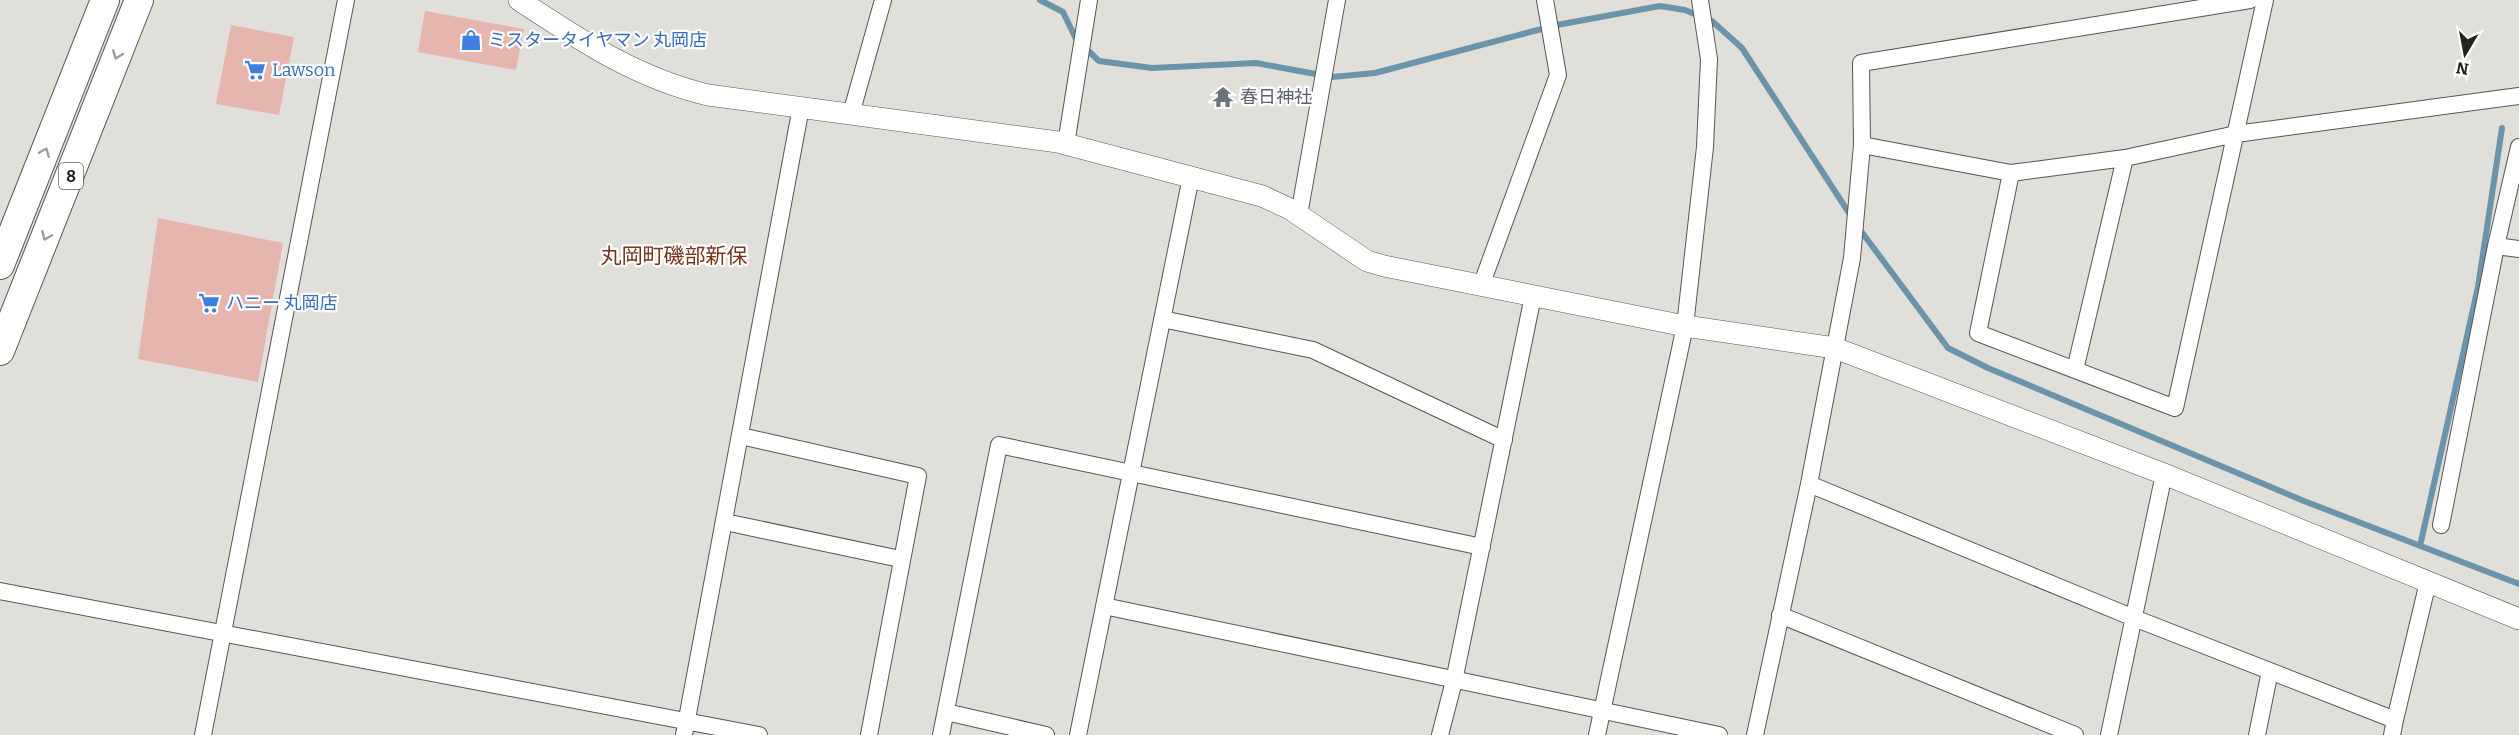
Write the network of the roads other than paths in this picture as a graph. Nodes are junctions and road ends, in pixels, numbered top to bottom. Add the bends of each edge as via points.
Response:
1 (105, 0) edge
2 (139, 0) edge
3 (346, 0) edge
4 (519, 0) edge
5 (883, 0) edge
6 (1089, 0) edge
7 (1337, 0) edge
8 (1545, 0) edge
9 (1700, 0) edge
10 (2250, 0) edge
11 (2265, 0) edge
12 (2519, 96) edge
13 (801, 107) junction
14 (851, 114) junction
15 (2236, 134) junction
16 (1066, 144) junction
17 (1862, 145) junction
18 (2519, 147) edge
19 (2125, 158) junction
20 (2011, 173) junction
21 (1191, 177) junction
22 (1299, 215) junction
23 (2496, 246) junction
24 (2519, 249) edge
25 (0, 265) edge
26 (1481, 286) junction
27 (1533, 296) junction
28 (1162, 319) junction
29 (1685, 326) junction
30 (1835, 348) junction
31 (0, 351) edge
32 (2075, 370) junction
33 (741, 436) junction
34 (1504, 440) junction
35 (1131, 473) junction
36 (2164, 474) junction
37 (1809, 484) junction
38 (725, 522) junction
39 (2442, 525) dead end
40 (1482, 547) junction
41 (900, 559) junction
42 (2428, 582) junction
43 (0, 591) edge
44 (1104, 606) junction
45 (1780, 615) junction
46 (2134, 618) junction
47 (2519, 620) edge
48 (223, 633) junction
49 (2270, 671) junction
50 (1454, 681) junction
51 (1602, 711) junction
52 (946, 712) junction
53 (2393, 727) edge
54 (685, 728) edge
55 (203, 735) edge
56 (759, 735) edge
57 (869, 735) edge
58 (941, 735) edge
59 (1046, 735) edge
60 (1078, 735) edge
61 (1440, 735) edge
62 (1597, 735) edge
63 (1719, 735) edge
64 (1755, 735) edge
65 (2075, 735) edge
66 (2109, 735) edge
67 (2257, 735) edge

25 -> 1 highway, 8
2 -> 31 highway, 8
3 - 48 street
4 - 13 street via 590,46 674,87
5 - 14 street
6 - 16 street
7 - 22 street
8 - 26 street via 1558,75
9 - 29 street via 1709,59 1706,136
10 - 17 street via 1861,63
11 - 15 street
12 - 15 street
13 - 14 street
13 - 33 street
14 - 16 street
15 - 19 street
15 - 32 street via 2175,408
16 - 21 street
17 - 20 street
17 - 30 street via 1852,258
18 - 23 street
19 - 20 street
19 - 32 street
20 - 32 street via 1978,333
21 - 22 street via 1262,196
21 - 28 street
22 - 26 street via 1367,261
23 - 24 street
23 - 39 street
26 - 27 street
27 - 29 street
27 - 34 street
28 - 34 street via 1313,350
28 - 35 street
29 - 30 street
29 - 51 street
30 - 36 street
30 - 37 street
33 - 38 street
33 - 41 street via 918,476
34 - 40 street
35 - 40 street
35 - 44 street
35 - 52 street via 999,445
36 - 42 street
36 - 46 street
37 - 45 street
37 - 46 street
38 - 41 street
38 - 54 street
40 - 50 street
41 - 57 street
42 - 47 street
42 - 53 street
43 - 48 street
44 - 50 street
44 - 60 street
45 - 64 street
45 - 65 street
46 - 49 street
46 - 66 street
48 - 54 street
48 - 55 street
49 - 53 street
49 - 67 street
50 - 51 street
50 - 61 street
51 - 62 street
51 - 63 street
52 - 58 street
52 - 59 street
54 - 56 street

